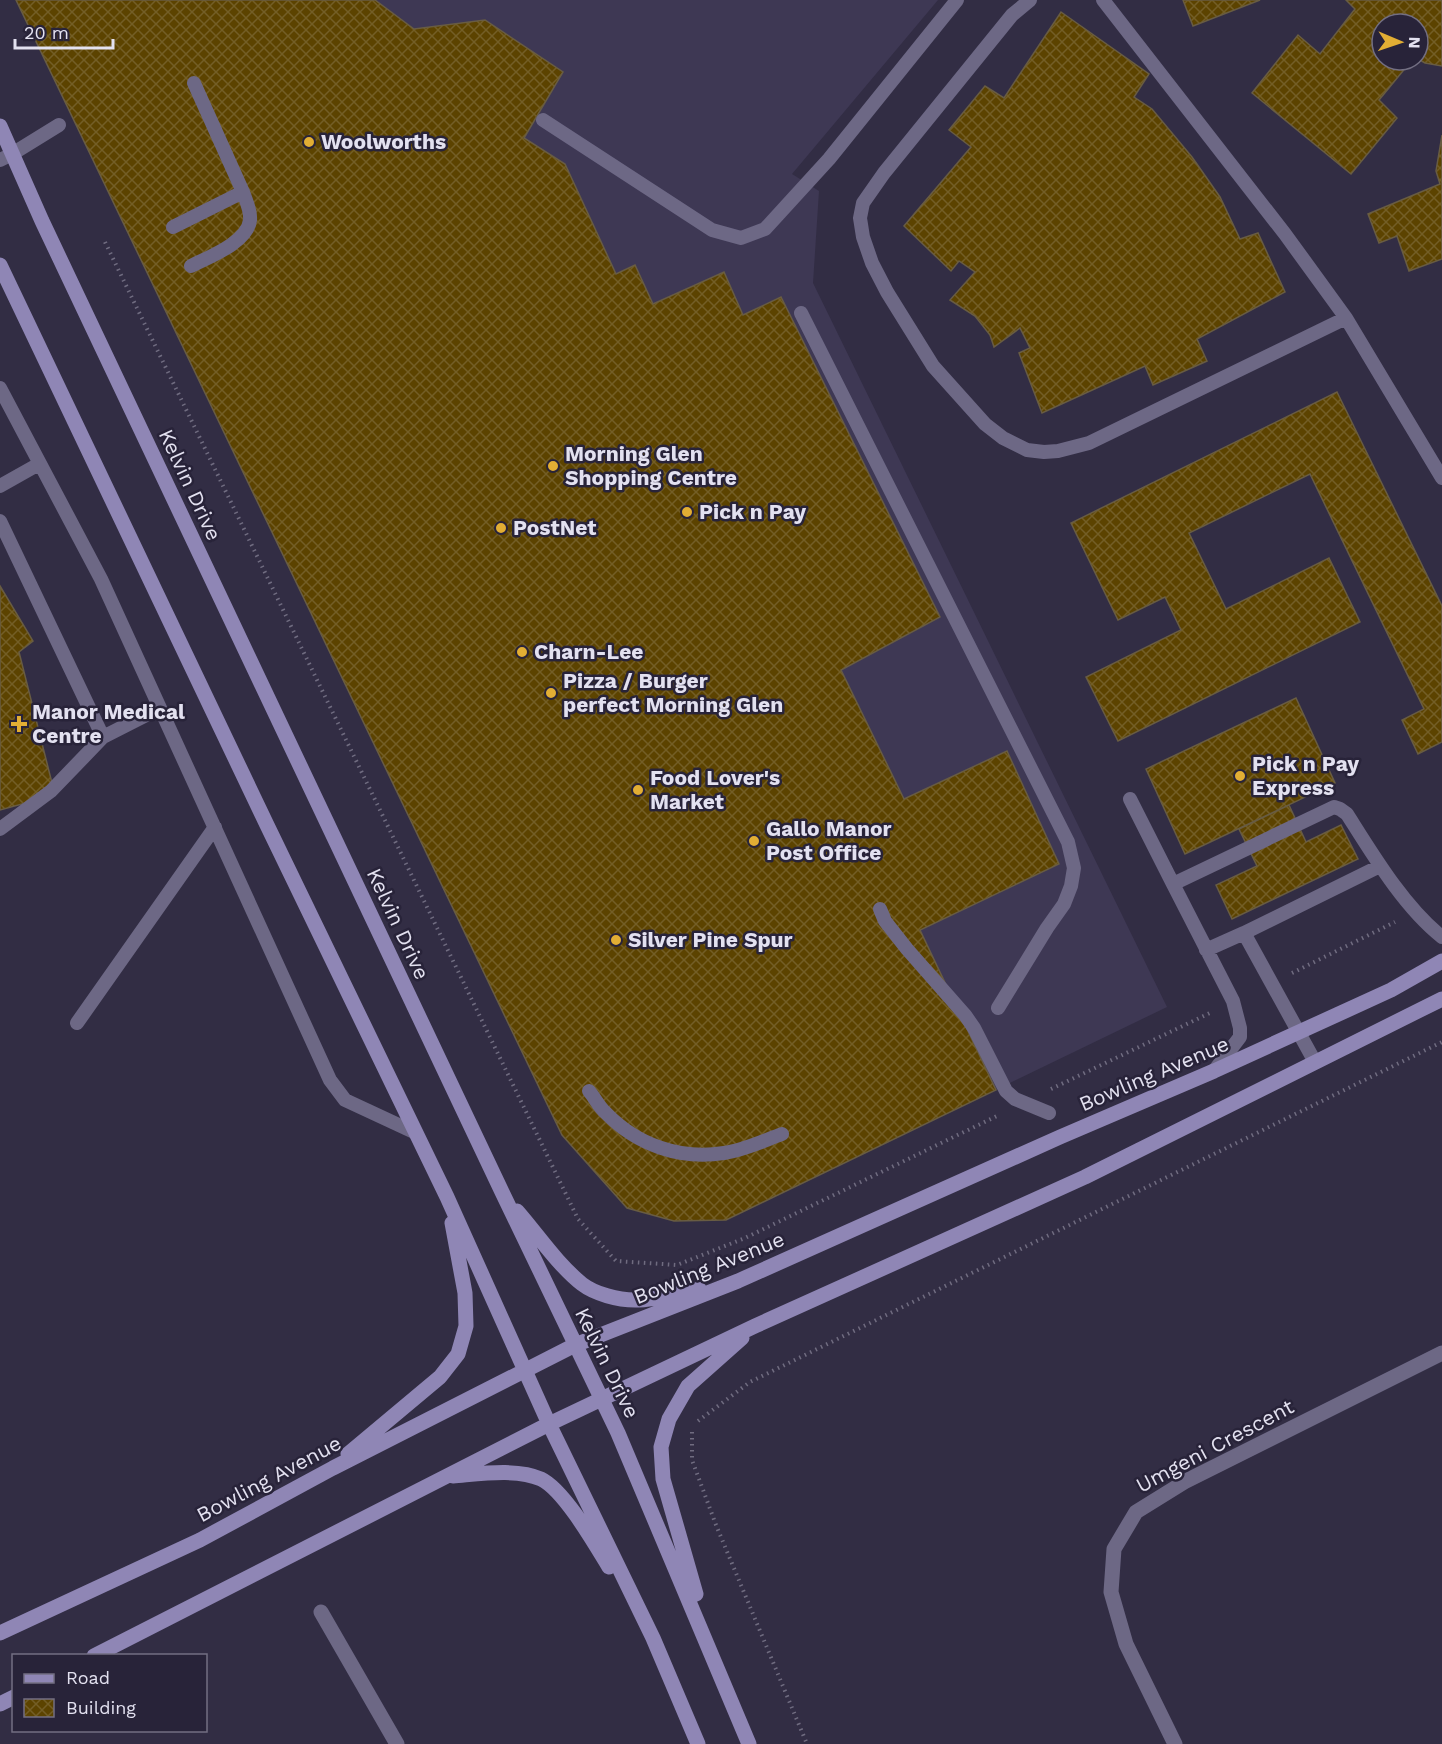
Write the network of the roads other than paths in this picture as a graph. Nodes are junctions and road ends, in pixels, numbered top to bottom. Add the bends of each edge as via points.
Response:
1 (957, 0) edge
2 (1029, 0) edge
3 (1103, 0) edge
4 (194, 83) dead end
5 (543, 120) dead end
6 (58, 125) dead end
7 (0, 126) edge
8 (6, 157) edge
9 (243, 192) junction
10 (172, 227) dead end
11 (0, 265) edge
12 (191, 266) dead end
13 (801, 313) dead end
14 (1346, 318) junction
15 (0, 388) edge
16 (39, 464) junction
17 (1442, 478) edge
18 (0, 486) edge
19 (0, 521) edge
20 (160, 708) junction
21 (103, 737) junction
22 (1130, 799) dead end
23 (215, 827) junction
24 (0, 829) edge
25 (1380, 866) junction
26 (1173, 884) junction
27 (880, 909) dead end
28 (1244, 933) junction
29 (1442, 937) edge
30 (1206, 950) junction
31 (1442, 960) edge
32 (1442, 999) edge
33 (998, 1008) dead end
34 (77, 1023) dead end
35 (1298, 1032) junction
36 (1315, 1062) junction
37 (1214, 1071) junction
38 (589, 1091) dead end
39 (1049, 1113) dead end
40 (416, 1133) junction
41 (782, 1134) dead end
42 (502, 1192) junction
43 (447, 1197) junction
44 (738, 1281) junction
45 (755, 1326) junction
46 (575, 1345) junction
47 (1442, 1353) edge
48 (524, 1370) junction
49 (601, 1400) junction
50 (549, 1424) junction
51 (333, 1468) junction
52 (444, 1477) junction
53 (321, 1612) dead end
54 (0, 1633) edge
55 (653, 1638) junction
56 (98, 1654) edge
57 (716, 1663) junction
58 (397, 1744) edge
59 (698, 1744) edge
60 (749, 1744) edge
61 (1175, 1744) edge

1 - 5 lane via 829,159 765,229 741,238 712,230
2 - 14 lane via 1012,15 884,173 863,203 860,218 872,263 887,292 933,366 985,424 1027,450 1058,451 1089,443
3 - 14 lane
4 - 9 lane
6 - 8 lane
7 - 8 main road, Kelvin Drive
8 - 42 main road, Kelvin Drive via 42,221
9 - 10 lane
9 - 12 lane via 250,220 246,232
11 - 40 main road
13 - 33 lane via 1068,842 1074,868 1064,904
14 - 17 lane
15 - 16 lane
16 - 18 lane
16 - 20 lane via 101,579
19 - 21 lane
20 - 21 lane
20 - 23 lane
21 - 24 lane via 51,791
22 - 26 lane
23 - 34 lane
23 - 40 lane via 336,1089 345,1100
25 - 26 lane via 1347,814 1334,807
25 - 28 lane
25 - 29 lane via 1421,919
26 - 30 lane
27 - 39 lane via 907,949 965,1015 1006,1091 1015,1099
28 - 30 lane
28 - 35 lane
30 - 37 lane via 1233,1001 1240,1037
31 - 35 main road, Bowling Avenue via 1391,990
32 - 36 main road
35 - 36 lane
35 - 37 main road, Bowling Avenue
36 - 45 main road via 1085,1177
37 - 44 main road, Bowling Avenue
38 - 41 lane via 625,1131 676,1154 724,1153
40 - 43 main road
42 - 44 main road via 558,1260 596,1292 635,1300
42 - 46 main road, Kelvin Drive
43 - 48 main road
43 - 51 main road via 465,1293 466,1326 458,1354 440,1377
44 - 46 main road, Bowling Avenue
45 - 49 main road
45 - 57 main road via 688,1386 669,1419 661,1448 663,1479
46 - 48 main road, Bowling Avenue
46 - 49 main road, Kelvin Drive
47 - 61 street, Umgeni Crescent via 1186,1481 1136,1512 1114,1549 1110,1592 1126,1644
48 - 50 main road
48 - 51 main road, Bowling Avenue
49 - 50 main road
49 - 57 main road, Kelvin Drive
50 - 52 main road
50 - 55 main road
51 - 54 main road, Bowling Avenue via 200,1540
52 - 55 main road via 525,1474 555,1488 587,1531
52 - 56 main road
53 - 58 street
55 - 59 main road
57 - 60 main road, Kelvin Drive

